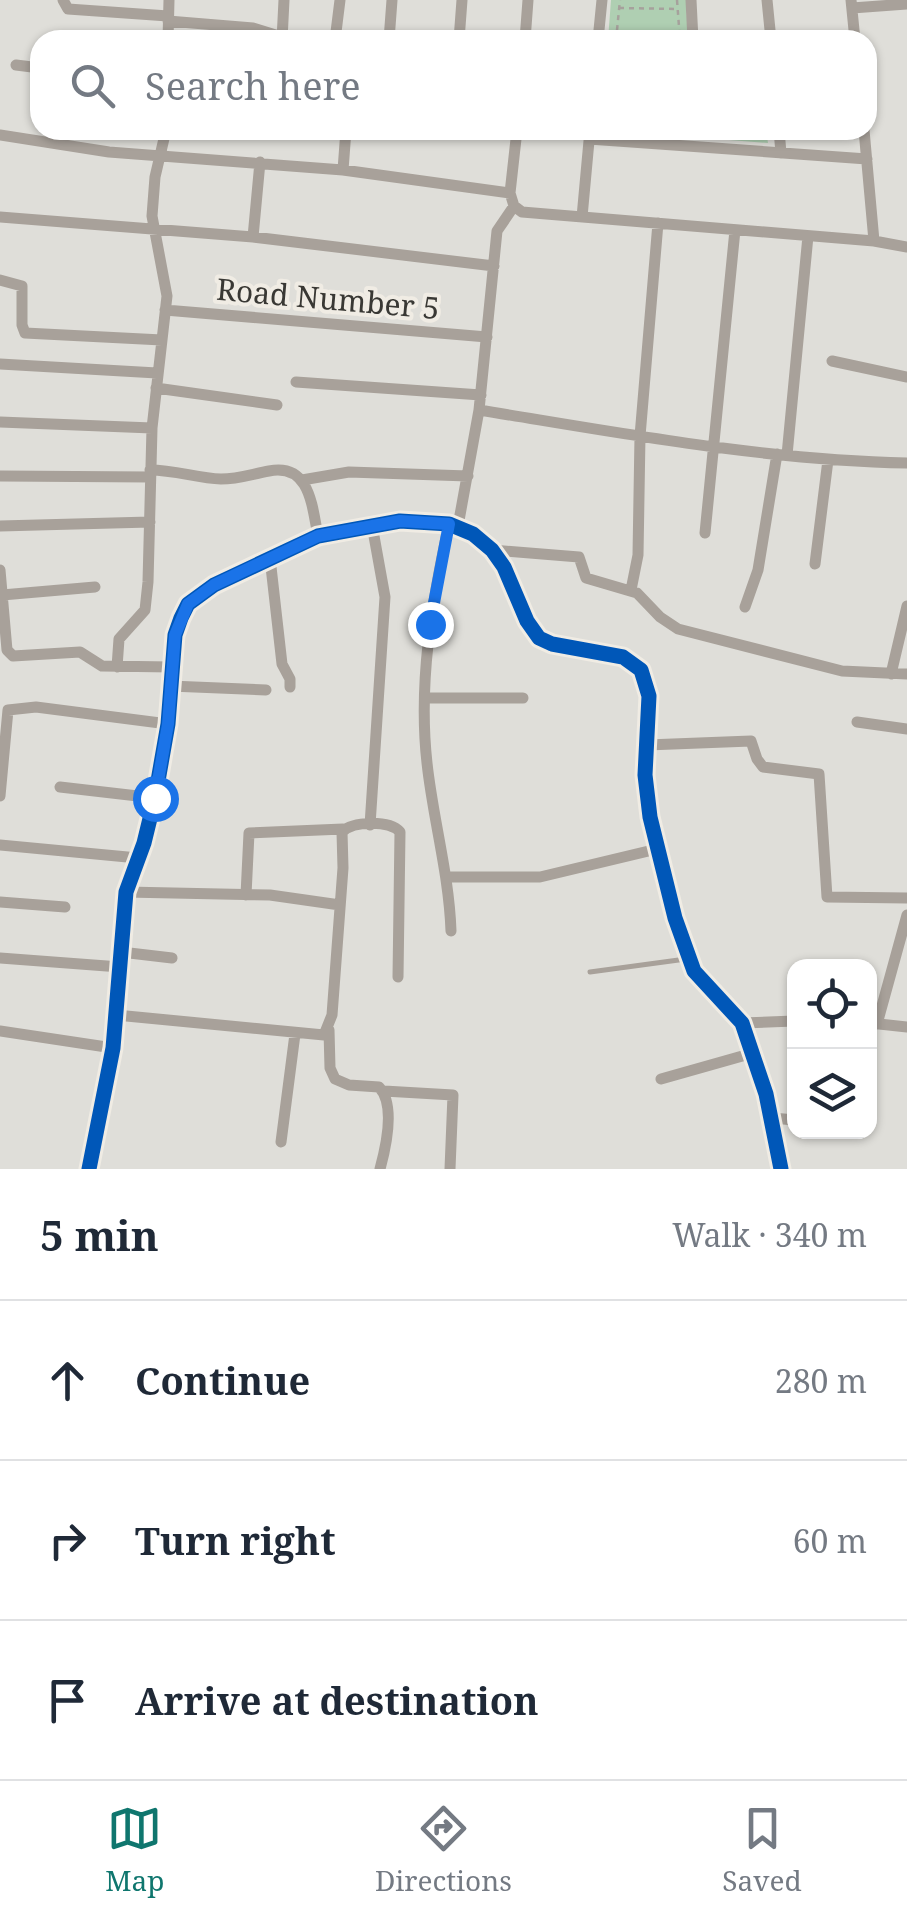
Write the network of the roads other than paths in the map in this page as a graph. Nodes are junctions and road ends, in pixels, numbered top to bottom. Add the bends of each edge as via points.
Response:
1 (63, 0) edge
2 (169, 0) edge
3 (284, 0) edge
4 (340, 0) edge
5 (392, 0) edge
6 (462, 0) edge
7 (528, 0) edge
8 (602, 0) edge
9 (691, 0) edge
10 (767, 0) edge
11 (852, 4) edge
12 (907, 4) edge
13 (168, 18) junction
14 (168, 30) edge
15 (259, 30) edge
16 (282, 30) edge
17 (337, 30) edge
18 (390, 30) edge
19 (460, 30) edge
20 (526, 30) edge
21 (599, 30) edge
22 (692, 30) edge
23 (770, 30) edge
24 (854, 30) edge
25 (16, 65) dead end
26 (30, 67) edge
27 (0, 135) edge
28 (30, 140) edge
29 (32, 140) edge
30 (164, 140) edge
31 (345, 140) edge
32 (516, 140) edge
33 (588, 140) edge
34 (649, 140) edge
35 (779, 140) edge
36 (865, 140) edge
37 (780, 153) junction
38 (160, 154) junction
39 (866, 160) junction
40 (260, 162) junction
41 (343, 170) junction
42 (512, 200) junction
43 (0, 217) edge
44 (582, 217) junction
45 (658, 223) junction
46 (153, 230) junction
47 (735, 230) junction
48 (808, 236) junction
49 (252, 237) junction
50 (874, 241) junction
51 (907, 247) edge
52 (494, 266) junction
53 (0, 280) edge
54 (165, 310) junction
55 (487, 337) junction
56 (162, 340) junction
57 (832, 361) dead end
58 (0, 364) edge
59 (158, 373) junction
60 (907, 377) edge
61 (296, 382) dead end
62 (156, 388) junction
63 (480, 395) junction
64 (277, 405) dead end
65 (479, 410) junction
66 (0, 422) edge
67 (152, 428) junction
68 (640, 436) junction
69 (711, 448) junction
70 (782, 455) junction
71 (828, 460) junction
72 (907, 463) edge
73 (150, 474) junction
74 (0, 476) edge
75 (468, 476) junction
76 (302, 480) junction
77 (150, 522) junction
78 (453, 525) junction
79 (0, 526) edge
80 (372, 526) junction
81 (704, 533) dead end
82 (318, 536) junction
83 (492, 550) junction
84 (270, 558) junction
85 (816, 564) dead end
86 (0, 570) edge
87 (96, 587) dead end
88 (631, 590) junction
89 (2, 595) junction
90 (907, 606) edge
91 (745, 607) dead end
92 (172, 666) junction
93 (117, 667) junction
94 (892, 674) junction
95 (907, 674) edge
96 (170, 686) junction
97 (290, 688) dead end
98 (266, 690) dead end
99 (425, 698) junction
100 (524, 698) dead end
101 (856, 722) dead end
102 (168, 724) junction
103 (907, 729) edge
104 (647, 745) junction
105 (60, 787) dead end
106 (0, 796) edge
107 (155, 798) junction
108 (370, 825) junction
109 (343, 829) junction
110 (0, 845) edge
111 (657, 849) junction
112 (138, 858) junction
113 (446, 877) junction
114 (126, 892) junction
115 (246, 895) junction
116 (907, 898) edge
117 (0, 902) edge
118 (340, 905) junction
119 (65, 906) dead end
120 (907, 915) edge
121 (451, 932) dead end
122 (0, 958) edge
123 (172, 958) dead end
124 (688, 958) junction
125 (120, 959) junction
126 (590, 972) dead end
127 (398, 976) dead end
128 (877, 1014) edge
129 (116, 1015) junction
130 (787, 1022) edge
131 (742, 1023) junction
132 (877, 1024) edge
133 (907, 1027) edge
134 (328, 1030) junction
135 (0, 1031) edge
136 (295, 1034) junction
137 (112, 1048) junction
138 (754, 1053) junction
139 (660, 1079) dead end
140 (384, 1090) junction
141 (773, 1118) junction
142 (787, 1119) edge
143 (281, 1142) dead end
144 (90, 1169) edge
145 (380, 1169) edge
146 (450, 1169) edge
147 (781, 1169) edge

1 - 13 street via 68,8
2 - 13 street
3 - 16 street
4 - 17 street
5 - 18 street
6 - 19 street
7 - 20 street
8 - 21 street
9 - 22 street
10 - 23 street
11 - 12 street
11 - 24 street
13 - 14 street
13 - 15 street
25 - 26 street
27 - 28 street
29 - 38 street
30 - 38 street
31 - 41 street
32 - 42 street
33 - 44 street
34 - 37 street
35 - 37 street
36 - 39 street
37 - 39 street
38 - 40 street
38 - 46 street
39 - 50 street
40 - 41 street
40 - 49 street
41 - 42 street
42 - 44 street via 522,212
42 - 52 street via 497,231
43 - 46 street
44 - 45 street
45 - 47 street
45 - 68 street
46 - 49 street
46 - 54 street via 167,283
47 - 48 street
47 - 69 street
48 - 50 street
48 - 70 street
49 - 52 street
50 - 51 street
52 - 55 street
53 - 56 street via 22,286 22,330 30,335
54 - 55 street, Road Number 5
54 - 56 street
55 - 63 street
56 - 59 street
57 - 60 street
58 - 59 street
59 - 62 street
61 - 63 street
62 - 64 street
62 - 67 street
63 - 65 street
65 - 68 street
65 - 75 street
66 - 67 street
67 - 73 street
68 - 69 street
68 - 88 street
69 - 70 street
69 - 81 street
70 - 71 street
70 - 91 street
71 - 72 street
71 - 85 street
73 - 74 street
73 - 76 street via 177,470 224,479 281,470
73 - 77 street
75 - 76 street via 349,472
75 - 78 street
76 - 82 street
77 - 79 street
77 - 93 street via 145,610 121,634
78 - 80 street
78 - 83 street
78 - 99 street via 435,588
80 - 82 street
80 - 108 street via 385,596
82 - 84 street
83 - 88 street via 575,555 586,578
83 - 104 street via 539,638 624,656 641,670 649,696
84 - 92 street via 188,604
84 - 97 street
86 - 89 street
87 - 89 street
88 - 94 street via 678,629 842,672
89 - 93 street via 9,654 80,652 97,665
90 - 94 street
92 - 93 street
92 - 96 street
94 - 95 street
96 - 98 street
96 - 102 street
99 - 100 street
99 - 113 street via 426,762
101 - 103 street
102 - 106 street via 36,706 8,710
102 - 107 street
104 - 111 street
104 - 116 street via 751,740 763,767 819,774 827,897
105 - 107 street
107 - 112 street
108 - 109 street
108 - 127 street via 400,832
109 - 115 street via 250,832
109 - 118 street
110 - 112 street
111 - 113 street via 540,877
111 - 124 street
112 - 114 street
113 - 121 street
114 - 115 street
114 - 125 street
115 - 118 street
117 - 119 street
118 - 134 street
120 - 128 street
122 - 125 street
123 - 125 street
124 - 126 lane
124 - 131 street
125 - 129 street
129 - 136 street
129 - 137 street
130 - 131 street
131 - 138 street
132 - 133 street
134 - 136 street
134 - 140 street via 335,1080
135 - 137 street
136 - 143 street
137 - 144 street
138 - 139 street
138 - 141 street
140 - 145 street
140 - 146 street via 453,1096
141 - 142 street
141 - 147 street

